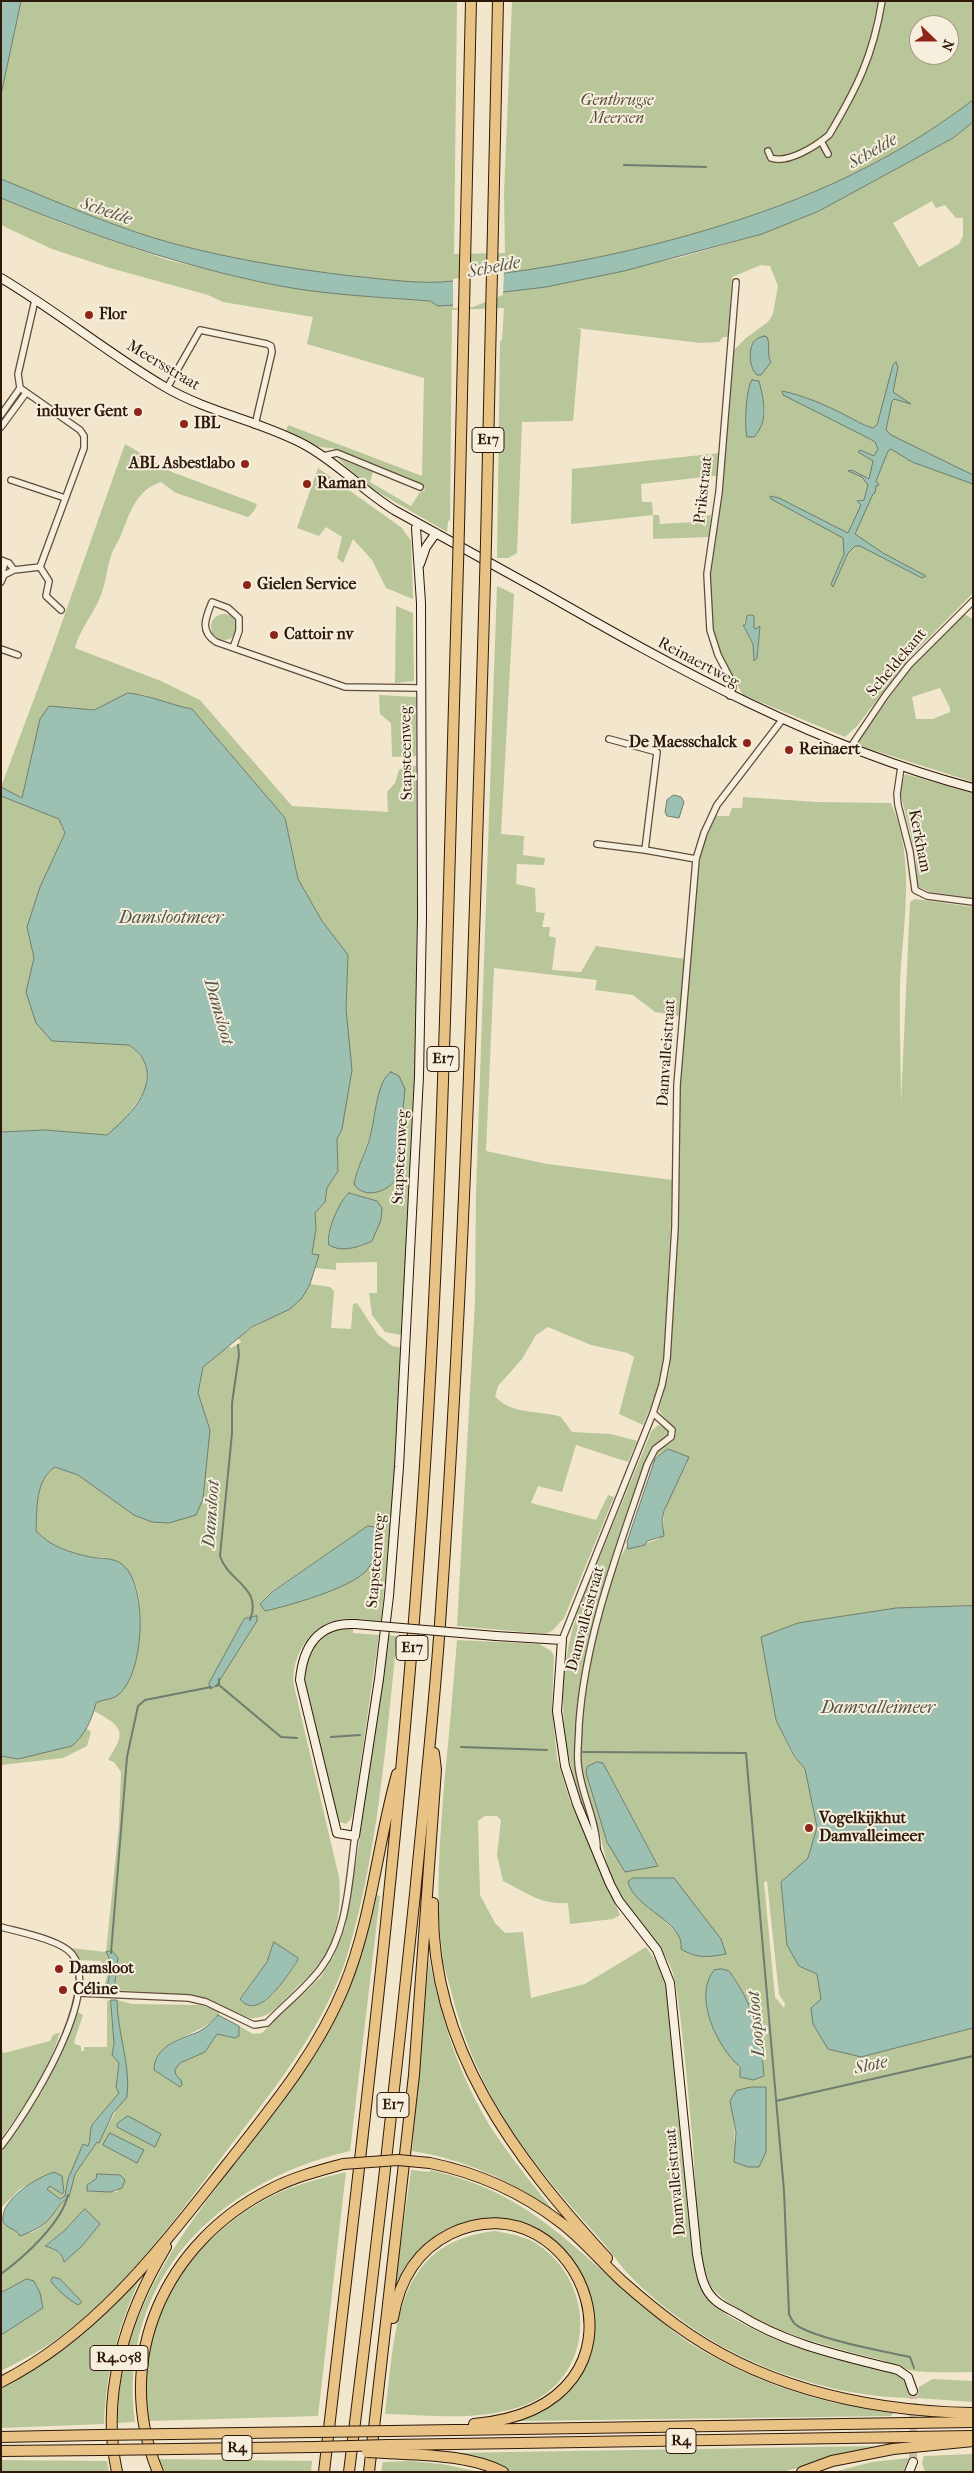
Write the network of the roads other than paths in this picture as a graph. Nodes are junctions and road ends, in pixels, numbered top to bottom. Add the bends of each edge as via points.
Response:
1 (471, 1) edge
2 (498, 1) edge
3 (882, 1) edge
4 (821, 141) junction
5 (768, 151) dead end
6 (828, 154) dead end
7 (1, 278) edge
8 (736, 282) dead end
9 (35, 300) junction
10 (20, 388) junction
11 (167, 388) junction
12 (26, 393) junction
13 (1, 414) edge
14 (255, 425) junction
15 (1, 427) edge
16 (323, 456) junction
17 (11, 480) dead end
18 (420, 487) dead end
19 (65, 498) junction
20 (423, 526) junction
21 (436, 533) junction
22 (3, 561) edge
23 (420, 564) junction
24 (40, 567) junction
25 (14, 570) junction
26 (1, 576) edge
27 (1, 582) edge
28 (973, 601) edge
29 (61, 610) dead end
30 (233, 648) junction
31 (1, 649) edge
32 (18, 655) dead end
33 (420, 688) junction
34 (730, 696) junction
35 (782, 720) junction
36 (609, 739) dead end
37 (850, 748) junction
38 (901, 767) junction
39 (973, 788) edge
40 (597, 844) dead end
41 (645, 850) junction
42 (696, 859) junction
43 (973, 902) edge
44 (653, 1412) junction
45 (562, 1640) junction
46 (431, 1737) junction
47 (405, 1744) junction
48 (432, 1815) junction
49 (355, 1836) junction
50 (597, 1853) junction
51 (1, 1927) edge
52 (79, 1993) junction
53 (1, 2146) edge
54 (193, 2207) junction
55 (637, 2292) junction
56 (381, 2378) junction
57 (1, 2382) edge
58 (913, 2391) tunnel mouth
59 (973, 2413) edge
60 (973, 2422) edge
61 (452, 2430) junction
62 (973, 2436) edge
63 (1, 2437) edge
64 (973, 2441) edge
65 (387, 2449) junction
66 (1, 2451) edge
67 (913, 2462) tunnel mouth
68 (117, 2472) edge
69 (158, 2472) edge
70 (324, 2472) edge
71 (350, 2472) edge
72 (369, 2472) edge
73 (504, 2472) edge
74 (802, 2472) edge
75 (909, 2472) edge

1 - 47 highway, E17, bridge via 436,1299
2 - 46 highway, E17, bridge via 473,988 460,1306
3 - 4 street via 878,28 865,70 829,135
4 - 5 street via 783,160 770,158
4 - 6 street
7 - 9 street, Meersstraat
8 - 34 street, Prikstraat via 719,492 708,574 710,630 730,680
9 - 10 street via 18,374
9 - 11 street, Meersstraat
10 - 12 street
10 - 13 street
11 - 14 street, Meersstraat via 208,408
11 - 14 street via 200,330 267,344 272,352
12 - 15 street
12 - 19 street via 84,436 84,448
14 - 16 street, Meersstraat via 291,438
16 - 18 street, Meersstraat via 337,453
16 - 20 street, Meersstraat via 378,500
17 - 19 street
19 - 24 street
20 - 21 street, Reinaertweg
20 - 23 street, Stapsteenweg via 416,528
21 - 23 street, Stapsteenweg
21 - 34 street, Reinaertweg
22 - 25 street
22 - 26 street
23 - 33 street, Stapsteenweg
24 - 25 street
24 - 29 street via 49,581 46,596
25 - 27 street via 4,575
28 - 37 street, Scheldekant via 909,665
30 - 30 street, Stapsteenweg via 216,642 205,629 212,602 228,608 239,618 239,631
30 - 33 street, Stapsteenweg via 345,687
31 - 32 street
33 - 49 street, Stapsteenweg via 422,916 419,1076 399,1467 389,1596
34 - 35 street, Reinaertweg
35 - 37 street, Reinaertweg
35 - 42 street, Damvalleistraat via 717,805
36 - 41 street via 657,752
37 - 38 street, Reinaertweg
38 - 39 street, Reinaertweg
38 - 43 street, Kerkham via 898,805 910,852 915,890 927,896
40 - 41 street
41 - 42 street
42 - 44 street, Damvalleistraat via 677,1085 675,1227 667,1359
44 - 45 street, Damvalleistraat
44 - 50 street, Damvalleistraat via 672,1430 671,1437 655,1449 647,1465 600,1610 583,1688 578,1762 596,1830
45 - 49 street, Stapsteenweg, bridge via 342,1623 318,1636 302,1660 300,1680 337,1833
45 - 50 street, Damvalleistraat via 559,1736 564,1766
46 - 48 highway via 436,1770
46 - 71 highway, E17
47 - 54 highway via 390,1798 358,1950 344,1988 295,2076
47 - 70 highway, E17
48 - 55 highway via 435,1944 442,1985 465,2058 500,2127 574,2222
48 - 56 highway via 414,2075
49 - 52 street via 346,1901 330,1953 320,1969 267,2023 254,2025 206,2002 189,1998
50 - 58 street, Damvalleistraat via 619,1901 657,1950 670,1982 697,2254 707,2290 715,2300 781,2336 815,2349 898,2370 908,2376
51 - 52 street via 56,1944 71,1953 78,1970
52 - 53 street via 62,2041 40,2088
54 - 57 highway via 101,2312 65,2343
54 - 68 highway, R4.058 via 154,2267 125,2336 112,2414
55 - 59 highway via 717,2352 768,2377 868,2404
55 - 69 highway, bridge via 561,2222 495,2182 473,2173 430,2163 398,2160 343,2164 289,2181 243,2206 206,2236 173,2277 153,2318 140,2368 142,2414 147,2442
56 - 61 highway via 402,2284 419,2257 441,2239 460,2229 497,2224 527,2231 553,2246 575,2272 587,2302 590,2330 577,2372 557,2396 531,2412
56 - 72 highway
60 - 61 highway, R4
61 - 63 highway, R4, bridge
62 - 65 highway, R4
64 - 74 highway via 894,2449 832,2461
65 - 66 highway, R4, bridge via 357,2446
65 - 73 highway via 468,2461
67 - 75 street

